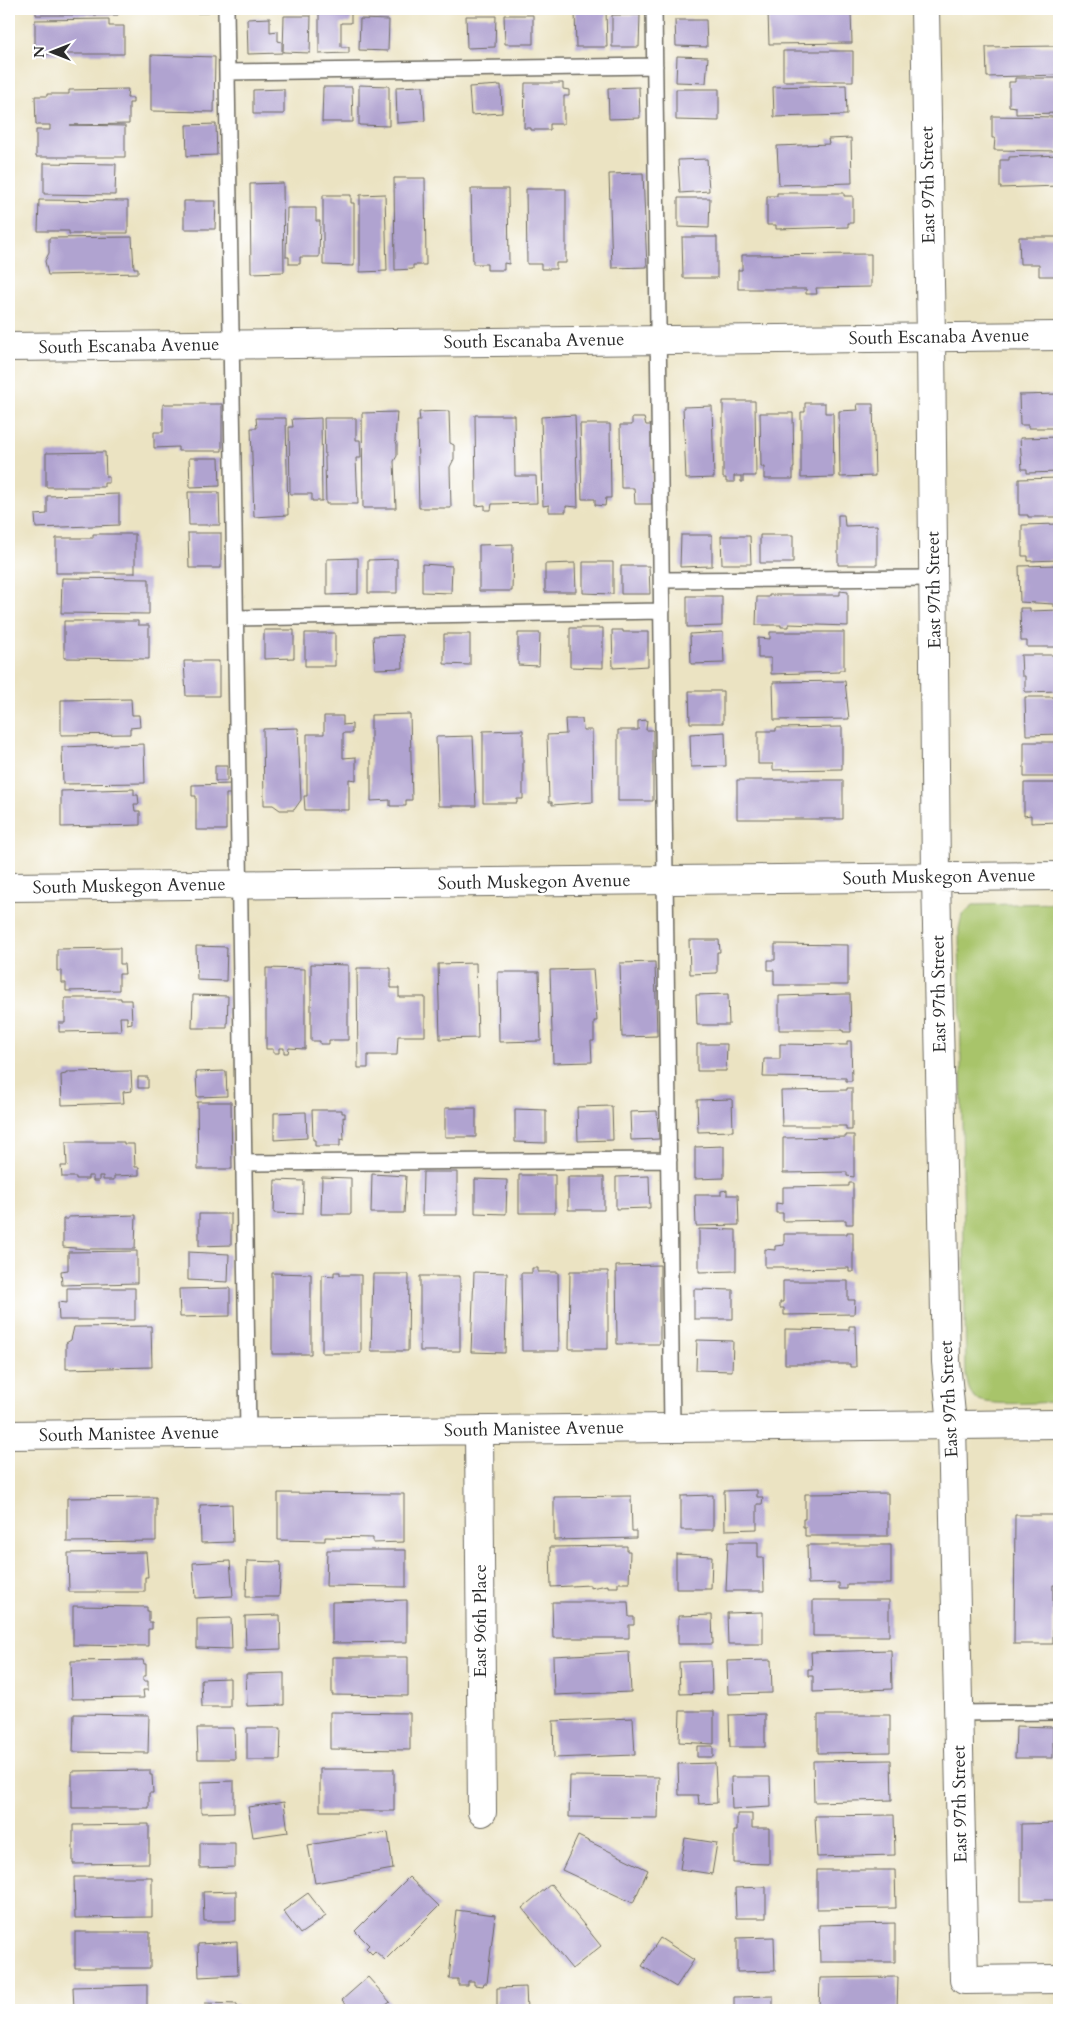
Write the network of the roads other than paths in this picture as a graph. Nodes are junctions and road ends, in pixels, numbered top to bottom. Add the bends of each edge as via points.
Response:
1 (226, 9) edge
2 (654, 9) edge
3 (925, 9) edge
4 (655, 66) junction
5 (227, 72) junction
6 (1059, 336) edge
7 (931, 337) junction
8 (659, 340) junction
9 (232, 345) junction
10 (9, 347) edge
11 (934, 578) junction
12 (662, 580) junction
13 (662, 612) junction
14 (236, 618) junction
15 (1059, 876) edge
16 (936, 877) junction
17 (666, 880) junction
18 (239, 885) junction
19 (9, 887) edge
20 (669, 1160) junction
21 (244, 1163) junction
22 (1059, 1424) edge
23 (952, 1425) junction
24 (672, 1428) junction
25 (479, 1430) junction
26 (248, 1432) junction
27 (9, 1435) edge
28 (1059, 1712) edge
29 (958, 1713) junction
30 (482, 1812) dead end
31 (1059, 1979) edge

1 - 5 lane
2 - 4 lane
3 - 7 street, East 97th Street
4 - 5 lane
4 - 8 lane
5 - 9 lane
6 - 7 street, South Escanaba Avenue
7 - 8 street, South Escanaba Avenue
7 - 11 street, East 97th Street
8 - 9 street, South Escanaba Avenue
8 - 12 lane
9 - 10 street, South Escanaba Avenue
9 - 14 lane
11 - 12 lane
11 - 16 street, East 97th Street
12 - 13 lane
13 - 14 lane
13 - 17 lane
14 - 18 lane
15 - 16 street, South Muskegon Avenue
16 - 17 street, South Muskegon Avenue
16 - 23 street, East 97th Street via 946,1362
17 - 18 street, South Muskegon Avenue
17 - 20 lane
18 - 19 street, South Muskegon Avenue
18 - 21 lane
20 - 21 lane
20 - 24 lane
21 - 26 lane
22 - 23 street, South Manistee Avenue
23 - 24 street, South Manistee Avenue
23 - 29 street, East 97th Street
24 - 25 street, South Manistee Avenue
25 - 26 street, South Manistee Avenue
25 - 30 street, East 96th Place
26 - 27 street, South Manistee Avenue
28 - 29 lane
29 - 31 street, East 97th Street via 964,1980

